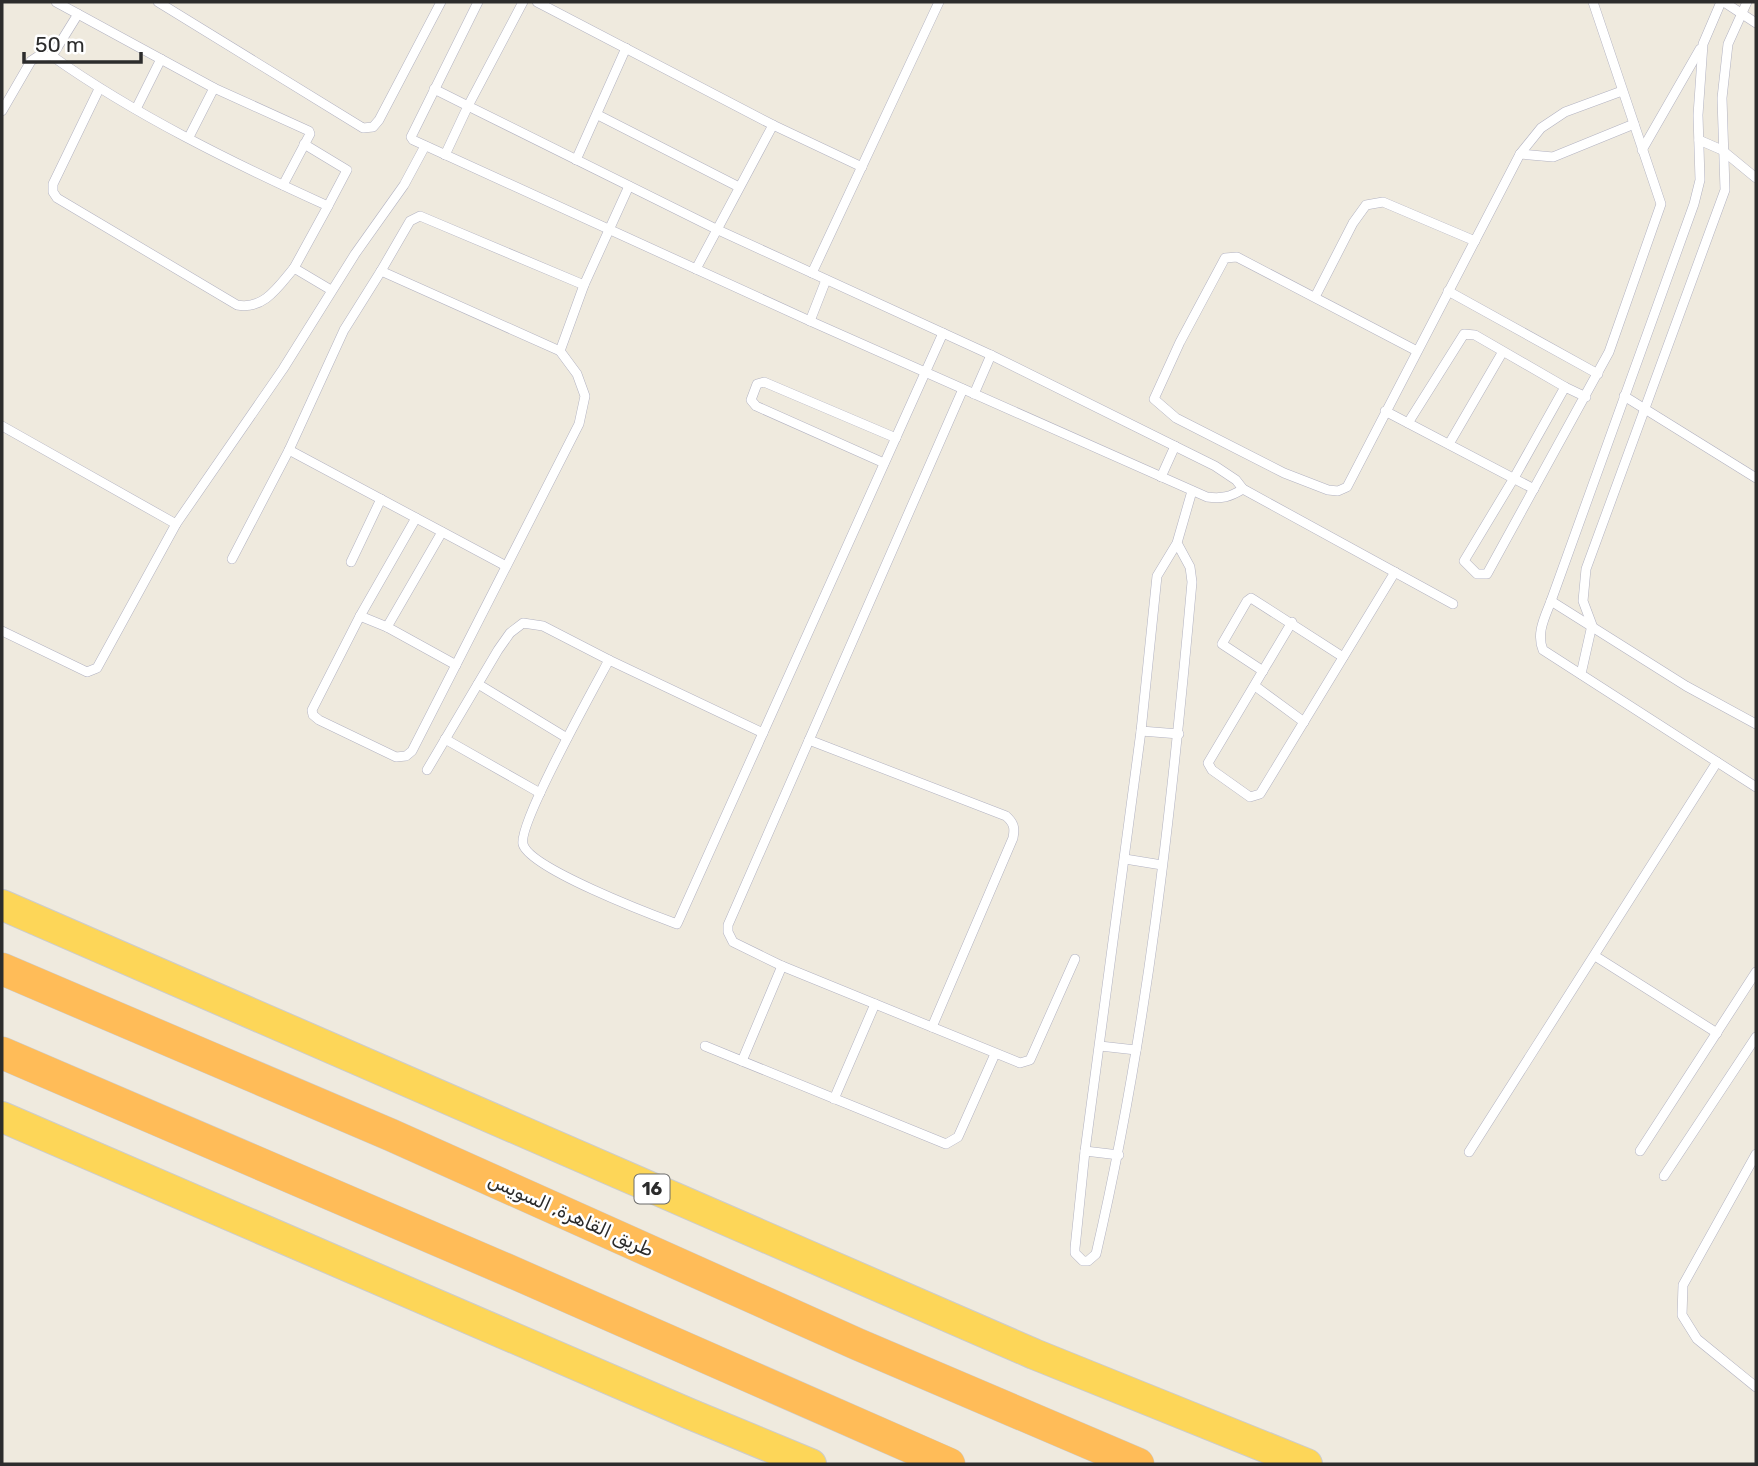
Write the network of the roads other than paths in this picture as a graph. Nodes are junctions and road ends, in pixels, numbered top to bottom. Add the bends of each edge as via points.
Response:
1 (56, 2) edge
2 (158, 2) edge
3 (441, 2) edge
4 (478, 2) edge
5 (523, 2) edge
6 (537, 2) edge
7 (939, 2) edge
8 (1592, 2) edge
9 (1723, 2) edge
10 (1747, 2) edge
11 (1741, 13) junction
12 (78, 14) junction
13 (1756, 23) edge
14 (1703, 44) junction
15 (626, 48) junction
16 (52, 56) junction
17 (161, 59) junction
18 (214, 88) junction
19 (99, 89) junction
20 (434, 89) junction
21 (1622, 91) junction
22 (468, 106) junction
23 (136, 109) junction
24 (2, 111) edge
25 (598, 115) junction
26 (1634, 124) junction
27 (773, 125) junction
28 (189, 137) junction
29 (1699, 140) junction
30 (304, 144) junction
31 (425, 146) junction
32 (1642, 150) junction
33 (1722, 150) junction
34 (1520, 154) junction
35 (445, 155) junction
36 (576, 160) junction
37 (862, 167) junction
38 (1756, 178) edge
39 (283, 185) junction
40 (629, 186) junction
41 (739, 187) junction
42 (328, 206) junction
43 (716, 229) junction
44 (609, 230) junction
45 (1475, 241) junction
46 (294, 268) junction
47 (696, 269) junction
48 (382, 271) junction
49 (811, 273) junction
50 (826, 280) junction
51 (584, 285) junction
52 (331, 290) junction
53 (1448, 291) junction
54 (1315, 297) junction
55 (810, 321) junction
56 (943, 333) junction
57 (560, 351) junction
58 (1417, 351) junction
59 (1502, 353) junction
60 (991, 355) junction
61 (926, 373) junction
62 (1598, 374) junction
63 (1565, 387) junction
64 (963, 389) junction
65 (974, 394) junction
66 (1586, 397) junction
67 (1624, 397) junction
68 (1644, 409) junction
69 (1385, 411) junction
70 (1408, 423) junction
71 (2, 426) edge
72 (895, 438) junction
73 (1449, 444) junction
74 (1175, 446) junction
75 (289, 450) junction
76 (884, 463) junction
77 (1161, 477) junction
78 (1514, 478) junction
79 (1756, 478) edge
80 (1243, 489) junction
81 (1534, 489) junction
82 (1192, 491) junction
83 (381, 499) junction
84 (416, 518) junction
85 (176, 524) junction
86 (442, 532) junction
87 (1177, 543) junction
88 (232, 559) dead end
89 (351, 562) dead end
90 (506, 566) junction
91 (1395, 572) junction
92 (1551, 601) junction
93 (1453, 604) dead end
94 (360, 616) junction
95 (1292, 622) junction
96 (1592, 625) junction
97 (387, 627) junction
98 (2, 631) edge
99 (1343, 657) junction
100 (609, 660) junction
101 (456, 665) junction
102 (1263, 671) junction
103 (1581, 674) junction
104 (478, 684) junction
105 (1255, 685) junction
106 (1304, 722) junction
107 (1756, 724) edge
108 (1141, 731) junction
109 (763, 733) junction
110 (1179, 734) junction
111 (445, 738) junction
112 (567, 738) junction
113 (809, 740) junction
114 (1717, 762) junction
115 (427, 770) dead end
116 (1756, 786) edge
117 (540, 793) junction
118 (1125, 859) junction
119 (1162, 865) junction
120 (2, 905) edge
121 (1595, 956) junction
122 (1075, 959) dead end
123 (782, 966) junction
124 (2, 969) edge
125 (1756, 972) edge
126 (875, 1004) junction
127 (932, 1027) junction
128 (1717, 1033) junction
129 (1756, 1037) edge
130 (705, 1046) dead end
131 (1100, 1046) junction
132 (1136, 1050) junction
133 (2, 1053) edge
134 (995, 1054) junction
135 (741, 1061) junction
136 (834, 1099) junction
137 (2, 1117) edge
138 (1085, 1151) junction
139 (1640, 1151) dead end
140 (1469, 1152) dead end
141 (1756, 1154) edge
142 (1119, 1155) junction
143 (1664, 1176) dead end
144 (1756, 1387) edge
145 (811, 1464) edge
146 (949, 1464) edge
147 (1138, 1464) edge
148 (1307, 1464) edge

1 - 12 lane
2 - 3 lane via 363,128 373,127 379,120
4 - 20 lane
5 - 22 lane
6 - 15 lane
7 - 37 lane
8 - 21 lane
9 - 11 lane
9 - 14 lane
10 - 11 lane
11 - 13 lane
11 - 33 lane via 1728,44
12 - 16 lane
12 - 17 lane
14 - 29 lane
14 - 32 lane
15 - 25 lane
15 - 27 lane
16 - 19 lane
16 - 24 lane via 32,61
17 - 18 lane
17 - 23 lane
18 - 28 lane
18 - 30 lane via 309,131
19 - 23 lane
19 - 46 lane via 53,184 57,198 237,305 260,303
20 - 22 lane
20 - 31 lane via 411,137
21 - 26 lane
21 - 34 lane via 1565,112 1541,128
22 - 35 lane
22 - 36 lane
23 - 28 lane
25 - 36 lane
25 - 41 lane
26 - 32 lane
26 - 34 lane via 1553,158
27 - 37 lane
27 - 41 lane
28 - 39 lane
29 - 33 lane
29 - 67 lane via 1700,180 1694,204
30 - 39 lane
30 - 42 lane via 347,170
31 - 35 lane
31 - 52 lane
32 - 62 lane via 1661,204
33 - 38 lane
33 - 68 lane via 1725,190
34 - 45 lane
35 - 44 lane
36 - 40 lane
37 - 49 lane
39 - 42 lane
40 - 43 lane
40 - 44 lane
41 - 43 lane
42 - 46 lane
43 - 47 lane
43 - 49 lane
44 - 47 lane
44 - 51 lane
45 - 53 lane
45 - 54 lane via 1383,202 1366,205
46 - 52 lane
47 - 55 lane
48 - 51 lane via 410,221 420,216
48 - 57 lane
48 - 75 lane via 344,330
49 - 50 lane
50 - 55 lane
50 - 56 lane
51 - 57 lane
52 - 85 lane via 283,369
53 - 58 lane
53 - 62 lane
54 - 58 lane
54 - 69 lane via 1237,257 1225,258 1154,399 1176,418 1284,474 1338,491 1347,488
55 - 61 lane
56 - 60 lane
56 - 61 lane
57 - 90 lane via 577,374 585,396 579,424
58 - 69 lane
59 - 63 lane
59 - 70 lane via 1475,335 1464,334
59 - 73 lane
60 - 65 lane
60 - 74 lane
61 - 64 lane
61 - 72 lane
62 - 66 lane
63 - 66 lane
63 - 78 lane
64 - 65 lane
64 - 113 lane
65 - 77 lane
66 - 81 lane
67 - 68 lane
67 - 92 lane
68 - 79 lane
68 - 96 lane via 1586,569 1583,601
69 - 70 lane
70 - 73 lane
71 - 85 lane
72 - 76 lane
72 - 76 lane via 762,382 751,397 756,406
73 - 78 lane
74 - 77 lane
74 - 80 lane via 1226,472
75 - 83 lane
75 - 88 lane
76 - 109 lane
77 - 82 lane
78 - 81 lane
78 - 81 lane via 1464,561 1477,574 1487,574
80 - 82 lane via 1218,499
80 - 91 lane
82 - 87 lane
83 - 84 lane
83 - 89 lane
84 - 86 lane
84 - 94 lane
85 - 98 lane via 94,671 87,672
86 - 90 lane
86 - 97 lane
87 - 108 lane via 1157,576
87 - 110 lane via 1190,567 1192,582
90 - 101 lane
91 - 93 lane
91 - 99 lane
92 - 96 lane
92 - 103 lane via 1541,631 1543,650
94 - 97 lane
94 - 101 lane via 312,710 318,720 396,757 406,756
95 - 99 lane
95 - 102 lane
95 - 102 lane via 1251,598 1234,622 1222,645
96 - 103 lane
96 - 107 lane via 1686,686
97 - 101 lane
99 - 106 lane
100 - 104 lane via 543,626 523,623 510,633
100 - 109 lane
100 - 112 lane
102 - 105 lane
103 - 114 lane
104 - 111 lane
104 - 112 lane
105 - 106 lane
105 - 106 lane via 1209,760 1212,770 1250,797 1258,796
108 - 110 lane
108 - 118 lane
109 - 117 lane via 677,925 534,859 523,846 522,835
110 - 119 lane
111 - 115 lane
111 - 117 lane
112 - 117 lane
113 - 123 lane via 728,925 733,942
113 - 127 lane via 1012,822 1013,838
114 - 116 lane
114 - 121 lane
118 - 119 lane
118 - 131 lane
119 - 132 lane
120 - 148 highway, 16 via 1034,1354
121 - 128 lane
121 - 140 lane
122 - 134 lane via 1030,1060 1020,1063
123 - 126 lane
123 - 135 lane
124 - 147 highway, طريق القاهرة, السويس
125 - 128 lane
126 - 127 lane
126 - 136 lane
127 - 134 lane
128 - 139 lane
129 - 143 lane
130 - 135 lane
131 - 132 lane
131 - 138 lane
132 - 142 lane
133 - 146 highway
134 - 136 lane via 958,1137 951,1143
135 - 136 lane
137 - 145 highway
138 - 142 lane
138 - 142 lane via 1075,1248 1083,1261 1096,1254
141 - 144 lane via 1683,1285 1682,1315 1696,1339

